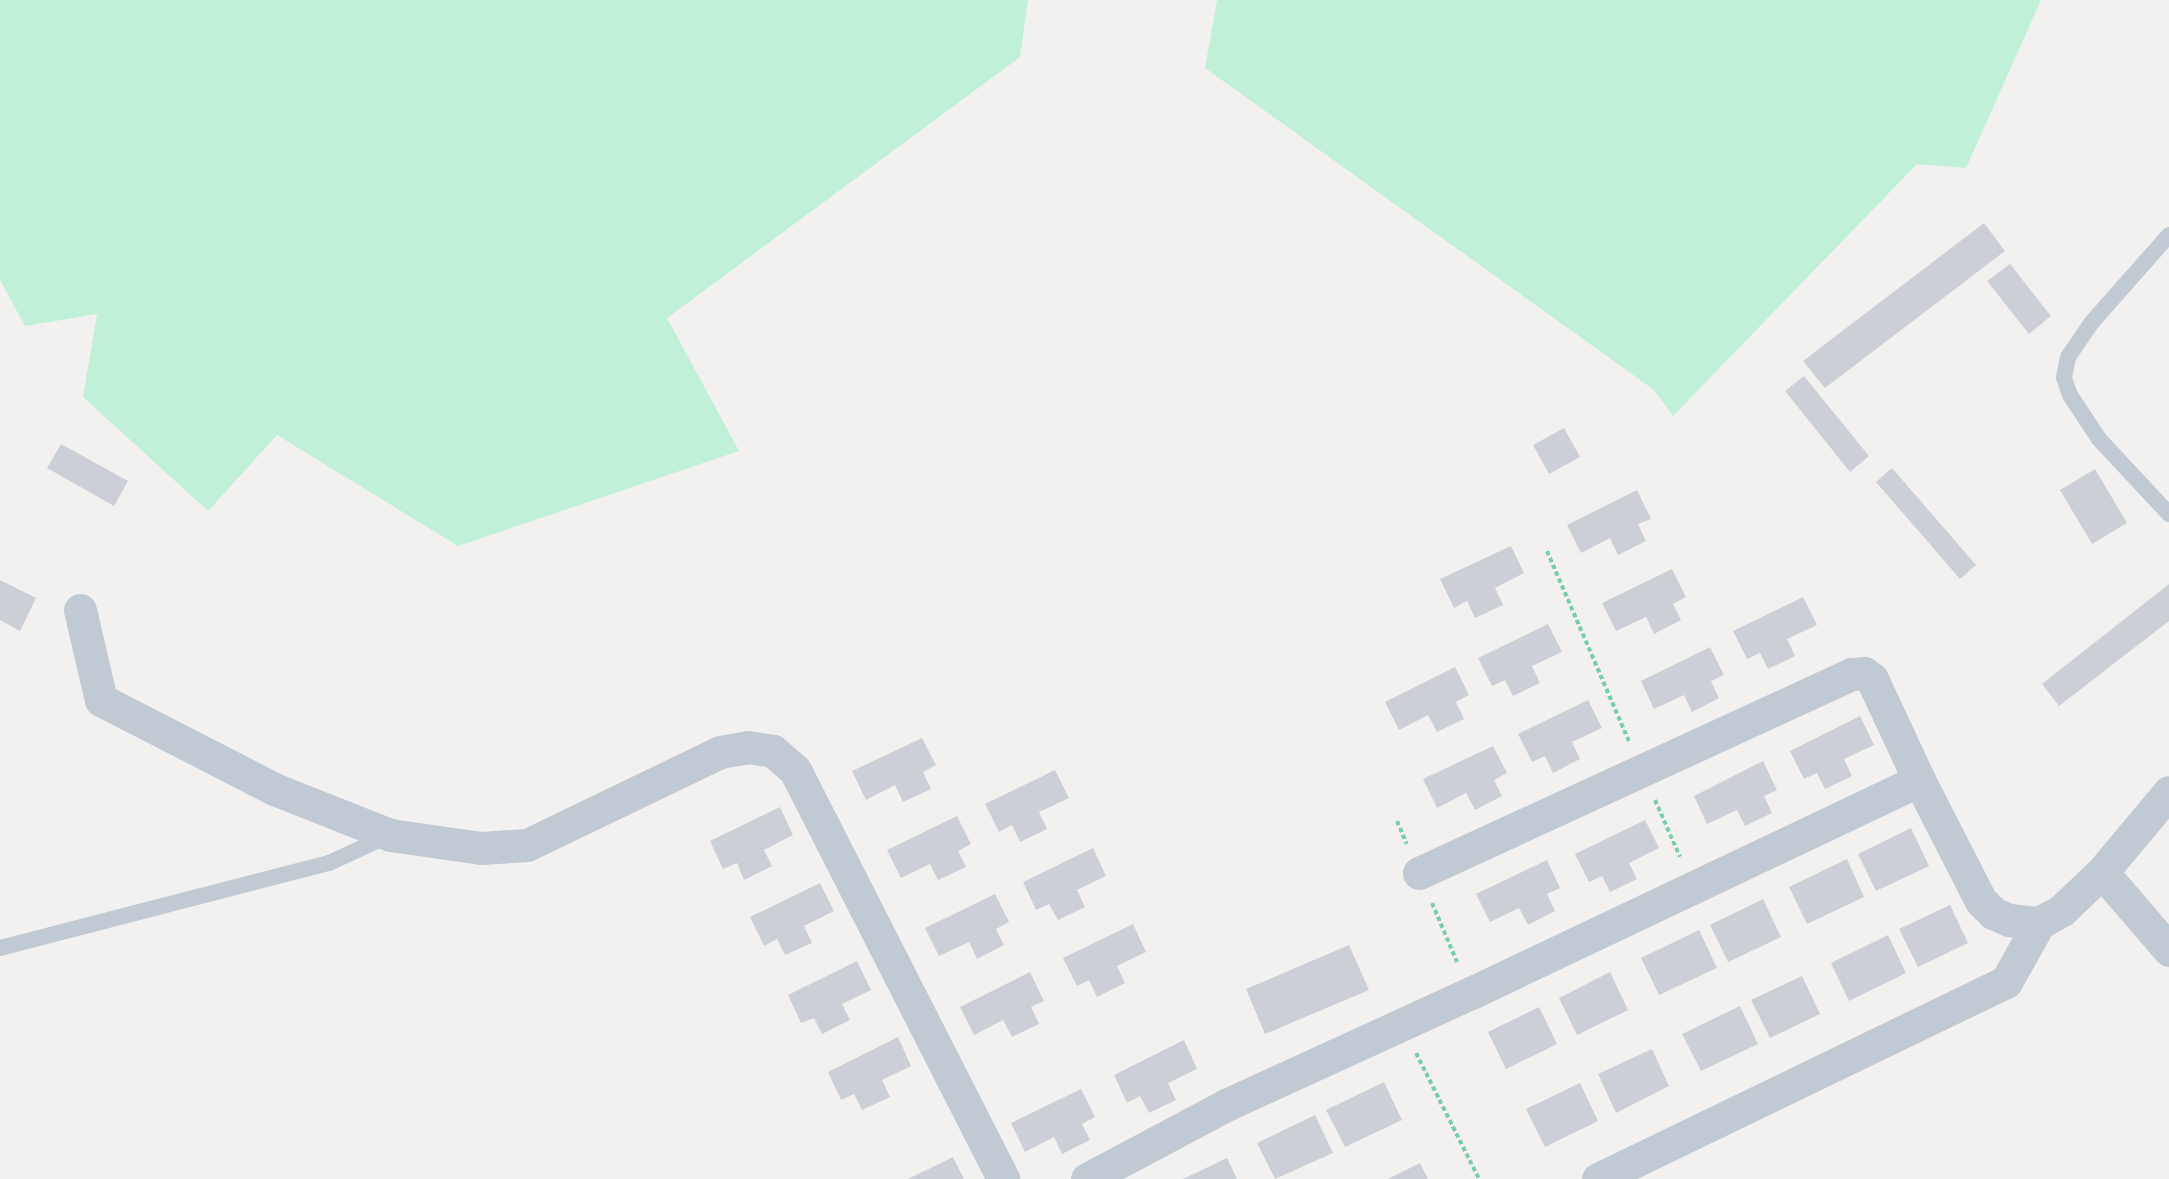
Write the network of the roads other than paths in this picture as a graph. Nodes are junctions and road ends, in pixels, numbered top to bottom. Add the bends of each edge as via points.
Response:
1 (2169, 235) edge
2 (2169, 514) edge
3 (80, 610) dead end
4 (1919, 780) junction
5 (2169, 792) edge
6 (390, 835) junction
7 (2102, 872) junction
8 (1419, 873) road end
9 (2040, 923) junction
10 (0, 948) edge
11 (2169, 950) edge
12 (1003, 1179) edge
13 (1087, 1179) edge
14 (1598, 1179) edge

1 - 2 lane via 2092,322 2068,357 2064,378 2070,395 2094,431
3 - 6 street via 101,700 274,789
4 - 8 street via 1872,679 1864,673 1851,674
4 - 9 street via 1981,901 1993,913 2009,920
4 - 13 street via 1226,1105
5 - 7 street
6 - 10 lane via 328,863
6 - 12 street via 481,848 527,845 720,752 748,747 773,751 795,770
7 - 9 street via 2062,910
7 - 11 street
9 - 14 street via 2006,982

